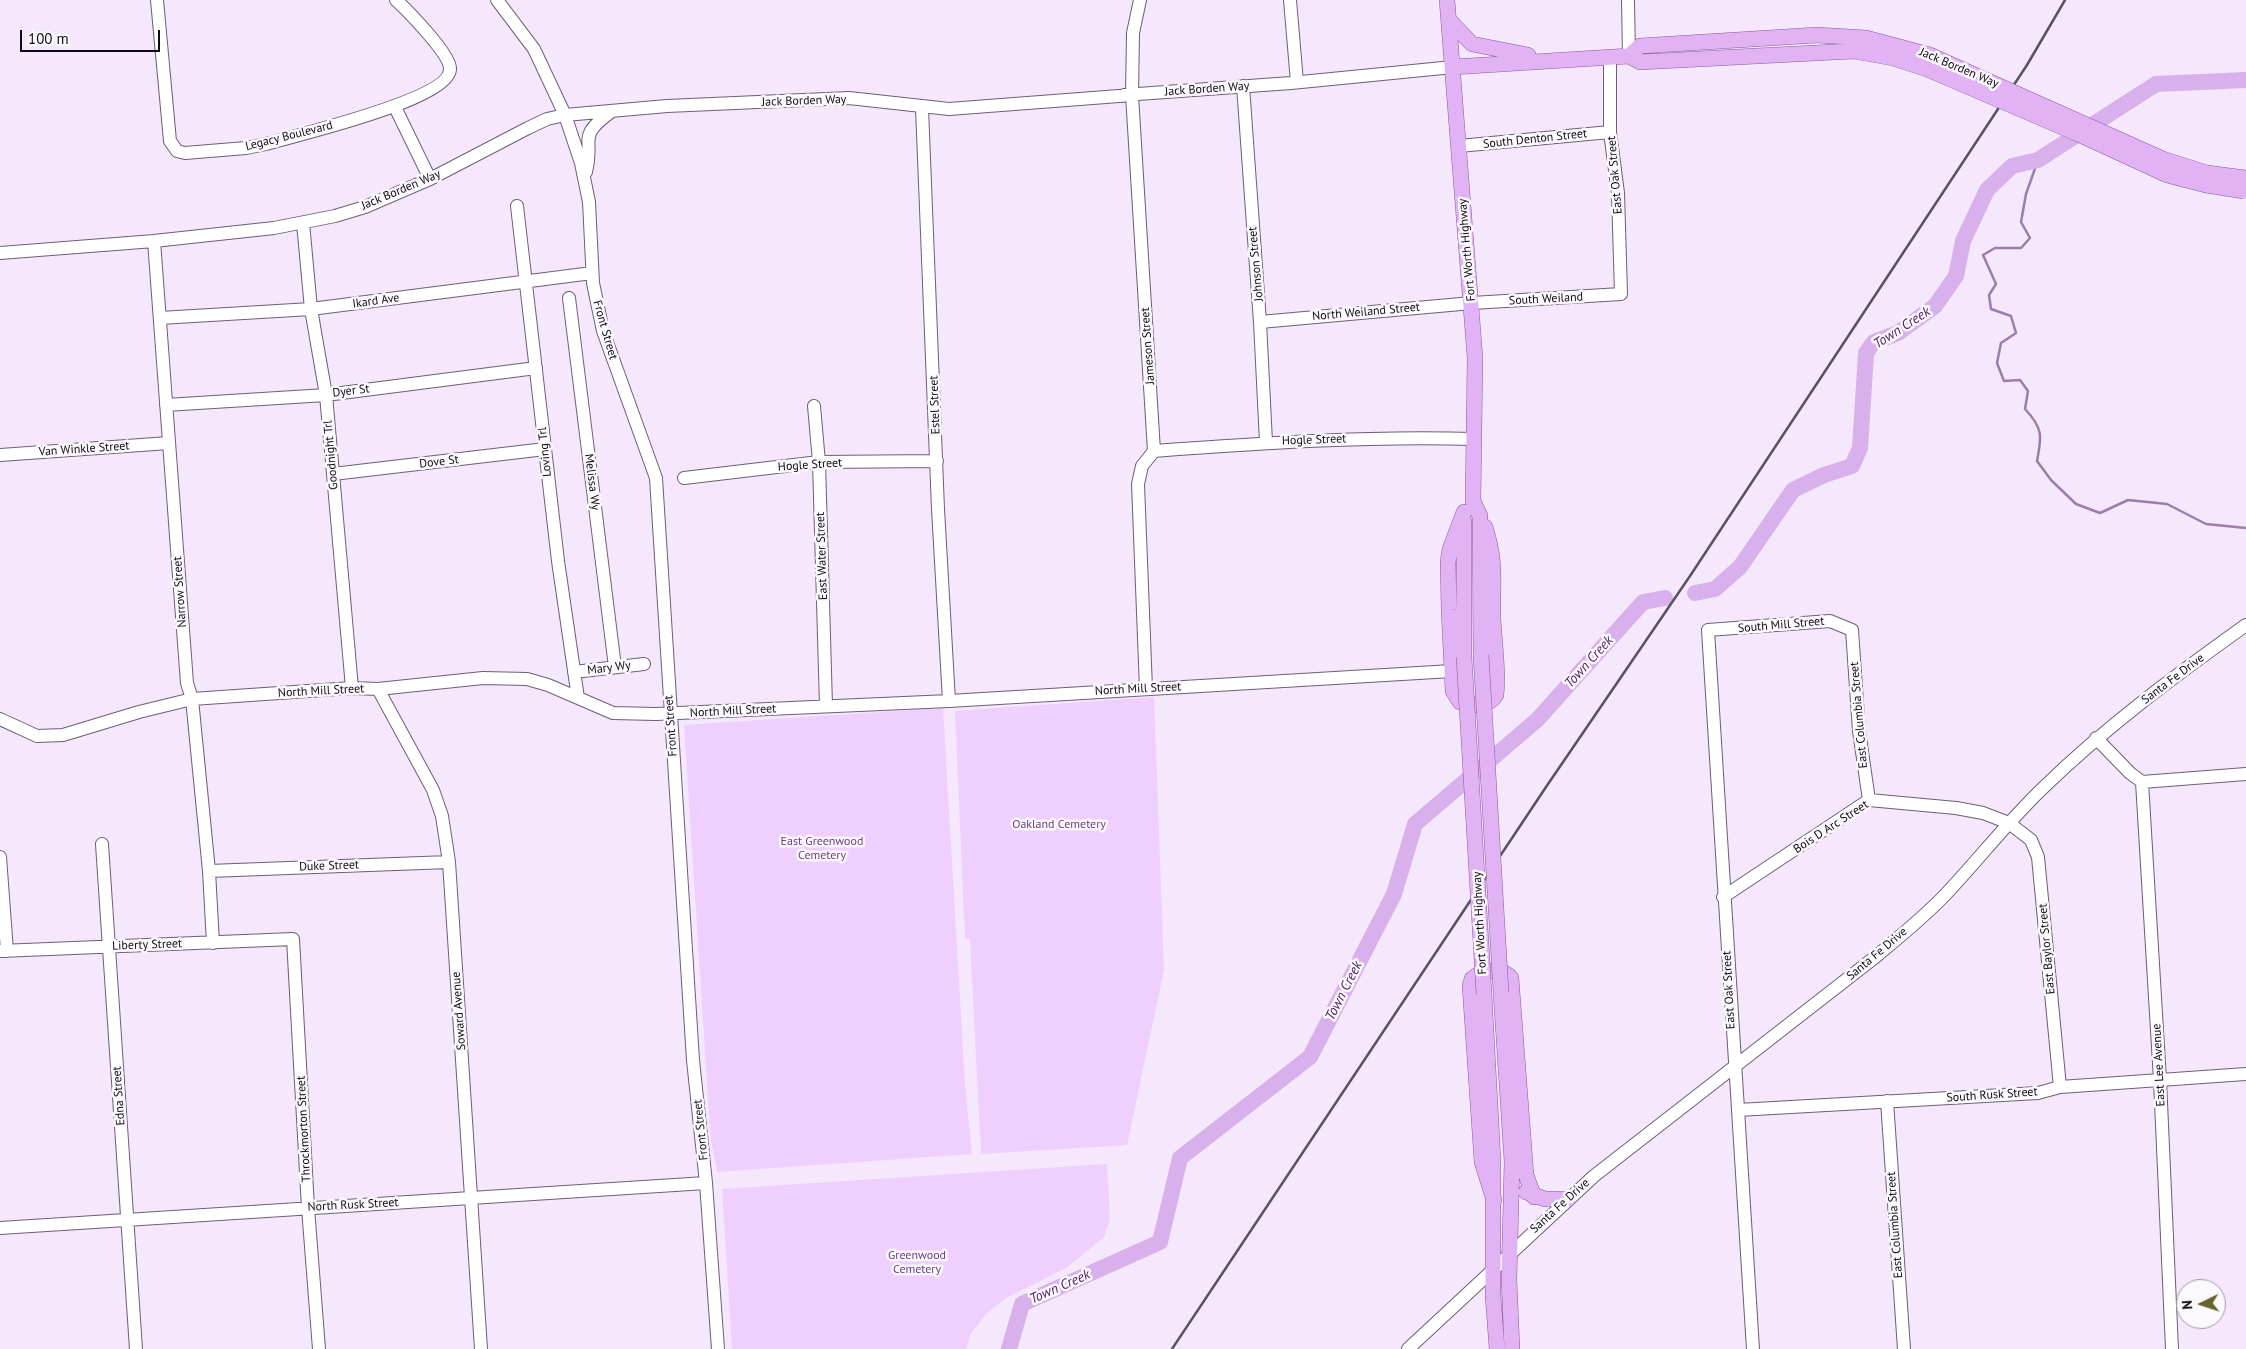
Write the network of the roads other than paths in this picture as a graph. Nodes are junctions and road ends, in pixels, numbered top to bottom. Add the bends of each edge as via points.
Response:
1 (157, 0) edge
2 (396, 0) edge
3 (497, 0) edge
4 (1140, 0) edge
5 (1290, 0) edge
6 (1448, 0) edge
7 (1628, 0) edge
8 (1449, 20) junction
9 (1629, 56) junction
10 (1610, 57) junction
11 (1552, 60) junction
12 (1453, 67) junction
13 (1297, 82) junction
14 (1243, 86) junction
15 (1132, 95) junction
16 (395, 107) junction
17 (922, 108) junction
18 (612, 111) junction
19 (565, 115) junction
20 (1610, 132) junction
21 (1459, 146) junction
22 (430, 179) junction
23 (584, 180) junction
24 (2245, 185) edge
25 (517, 206) dead end
26 (303, 223) junction
27 (154, 241) junction
28 (0, 253) edge
29 (592, 273) junction
30 (526, 281) junction
31 (1620, 294) joint
32 (569, 298) dead end
33 (1472, 303) junction
34 (311, 310) junction
35 (160, 318) junction
36 (1260, 322) junction
37 (536, 368) junction
38 (326, 395) junction
39 (166, 405) junction
40 (814, 406) dead end
41 (1474, 439) junction
42 (1266, 442) junction
43 (169, 443) junction
44 (545, 449) junction
45 (1154, 451) junction
46 (0, 455) edge
47 (937, 461) junction
48 (819, 462) junction
49 (333, 474) junction
50 (684, 478) dead end
51 (1469, 506) junction
52 (1480, 516) junction
53 (2246, 625) edge
54 (1708, 630) joint
55 (1852, 630) joint
56 (644, 664) dead end
57 (615, 667) junction
58 (1452, 671) junction
59 (574, 672) junction
60 (352, 688) junction
61 (378, 689) junction
62 (1146, 689) junction
63 (578, 698) junction
64 (192, 699) junction
65 (948, 701) junction
66 (826, 706) junction
67 (670, 714) junction
68 (0, 719) edge
69 (2096, 738) junction
70 (2246, 774) edge
71 (2142, 782) junction
72 (1868, 800) junction
73 (2009, 822) junction
74 (102, 844) dead end
75 (0, 857) edge
76 (449, 862) junction
77 (209, 870) junction
78 (1723, 897) junction
79 (293, 939) joint
80 (213, 943) junction
81 (108, 946) junction
82 (4, 951) edge
83 (1734, 1066) junction
84 (2246, 1074) edge
85 (2160, 1080) junction
86 (2060, 1087) junction
87 (1887, 1101) junction
88 (1738, 1110) junction
89 (1512, 1162) junction
90 (706, 1182) junction
91 (1534, 1197) junction
92 (472, 1198) junction
93 (1568, 1199) junction
94 (1494, 1200) junction
95 (308, 1208) junction
96 (128, 1219) junction
97 (0, 1228) edge
98 (1510, 1252) junction
99 (1493, 1267) junction
100 (136, 1349) edge
101 (319, 1349) edge
102 (481, 1349) edge
103 (718, 1349) edge
104 (1408, 1349) edge
105 (1497, 1349) edge
106 (1512, 1349) edge
107 (1753, 1349) edge
108 (1904, 1349) edge
109 (2172, 1349) edge

1 - 16 street, Legacy Boulevard via 170,141 177,151 185,153 266,144
2 - 16 street, Legacy Boulevard via 420,23 450,68 449,76 440,84
3 - 19 street, Front Street via 534,49
4 - 15 street, Jameson Street via 1133,33
5 - 13 street
6 - 8 main road, Fort Worth Highway
7 - 9 street
8 - 11 main road via 1472,44
8 - 12 main road, Fort Worth Highway
9 - 10 main road, Jack Borden Way
9 - 24 main road, Jack Borden Way, bridge via 1640,62 1854,51 1929,62 2167,175 2206,185
10 - 11 main road, Jack Borden Way
10 - 20 street, East Oak Street
11 - 12 main road, Jack Borden Way
12 - 13 street, Jack Borden Way
12 - 21 main road, Fort Worth Highway
13 - 14 street, Jack Borden Way
14 - 15 street, Jack Borden Way
14 - 36 street, Johnson Street
15 - 17 street, Jack Borden Way via 974,108
15 - 45 street, Jameson Street
16 - 22 street
17 - 18 street, Jack Borden Way via 849,98
17 - 47 street, Estel Street
18 - 19 street, Jack Borden Way
18 - 23 street via 595,123 588,134 588,165
19 - 22 street, Jack Borden Way via 528,128
19 - 23 street, Front Street
20 - 21 street, South Denton Street
20 - 31 street, East Oak Street via 1618,193
21 - 33 main road, Fort Worth Highway
22 - 26 street, Jack Borden Way via 365,207
23 - 29 street, Front Street via 589,202
25 - 30 street, Loving Trl
26 - 27 street, Jack Borden Way
26 - 34 street, Goodnight Trl
27 - 28 street, Jack Borden Way
27 - 35 street, Narrow Street
29 - 30 street, Ikard Ave
29 - 67 street, Front Street via 603,331 656,478
30 - 34 street, Ikard Ave
30 - 37 street, Loving Trl
31 - 33 street, South Weiland
32 - 57 street, Melissa Wy
33 - 36 street, North Weiland Street
33 - 41 main road, Fort Worth Highway
34 - 35 street, Ikard Ave
34 - 38 street, Goodnight Trl
35 - 39 street, Narrow Street
36 - 42 street, Johnson Street
37 - 38 street, Dyer St
37 - 44 street, Loving Trl
38 - 39 street, Dyer St
38 - 49 street, Goodnight Trl
39 - 43 street, Narrow Street
40 - 48 street, East Water Street
41 - 42 street, Hogle Street via 1399,437
41 - 51 main road, Fort Worth Highway
42 - 45 street, Hogle Street
43 - 46 street, Van Winkle Street
43 - 64 street, Narrow Street via 187,683
44 - 49 street, Dove St
44 - 59 street, Loving Trl
45 - 62 street via 1142,466 1138,484
47 - 48 street, Hogle Street
47 - 65 street, Estel Street
48 - 50 street, Hogle Street
48 - 66 street, East Water Street
49 - 60 street, Goodnight Trl
51 - 52 main road, Fort Worth Highway
51 - 58 main road via 1450,549 1448,562
51 - 94 main road, Fort Worth Highway, bridge via 1464,657
52 - 58 main road via 1492,548 1495,572 1496,696 1486,704 1460,702 1453,691
52 - 89 main road, Fort Worth Highway, bridge via 1481,656
53 - 69 street, Santa Fe Drive
54 - 55 street, South Mill Street via 1830,621
54 - 78 street, East Oak Street
55 - 72 street, East Columbia Street
56 - 57 street, Mary Wy
57 - 59 street, Mary Wy
58 - 62 street, North Mill Street
59 - 63 street, Loving Trl
60 - 61 street, North Mill Street
60 - 64 street, North Mill Street
61 - 63 street, North Mill Street via 483,678 527,679
61 - 76 street, Soward Avenue via 433,790 442,816
62 - 65 street, North Mill Street
63 - 67 street, North Mill Street via 613,713
64 - 68 street, North Mill Street via 63,735 36,736
64 - 77 street, Narrow Street
65 - 66 street, North Mill Street
66 - 67 street, North Mill Street
67 - 90 street, Front Street via 693,1060
69 - 71 street
69 - 73 street, Santa Fe Drive
70 - 71 street
71 - 85 street, East Lee Avenue
72 - 73 street, Bois D Arc Street via 1956,808
72 - 78 street, Bois D Arc Street
73 - 83 street, Santa Fe Drive via 1943,896 1902,935
73 - 86 street, East Baylor Street via 2031,840 2038,857
74 - 81 street, Edna Street
75 - 82 street
76 - 77 street, Duke Street
76 - 92 street, Soward Avenue
77 - 80 street, Narrow Street
78 - 83 street, East Oak Street
79 - 80 street, Liberty Street
79 - 95 street, Throckmorton Street
80 - 81 street, Liberty Street
81 - 82 street, Liberty Street
81 - 96 street, Edna Street
83 - 88 street, East Oak Street
83 - 93 street, Santa Fe Drive
84 - 85 street, South Rusk Street
85 - 86 street, South Rusk Street
85 - 109 street, East Lee Avenue
86 - 87 street, South Rusk Street via 2038,1093
87 - 88 street, South Rusk Street
87 - 108 street, East Columbia Street
88 - 107 street, East Oak Street
89 - 91 main road via 1523,1189
89 - 98 main road, Fort Worth Highway
90 - 92 street, North Rusk Street
90 - 103 street, Front Street
91 - 93 main road
91 - 94 main road via 1526,1175 1511,978 1507,972 1482,972 1472,979 1471,995 1482,1162
92 - 95 street, North Rusk Street
92 - 102 street, Soward Avenue
93 - 98 street, Santa Fe Drive
94 - 99 main road, Fort Worth Highway
95 - 96 street, North Rusk Street
95 - 101 street, Throckmorton Street
96 - 97 street, North Rusk Street
96 - 100 street, Edna Street
98 - 99 street, Santa Fe Drive
98 - 106 main road, Fort Worth Highway
99 - 104 street, Santa Fe Drive
99 - 105 main road, Fort Worth Highway

